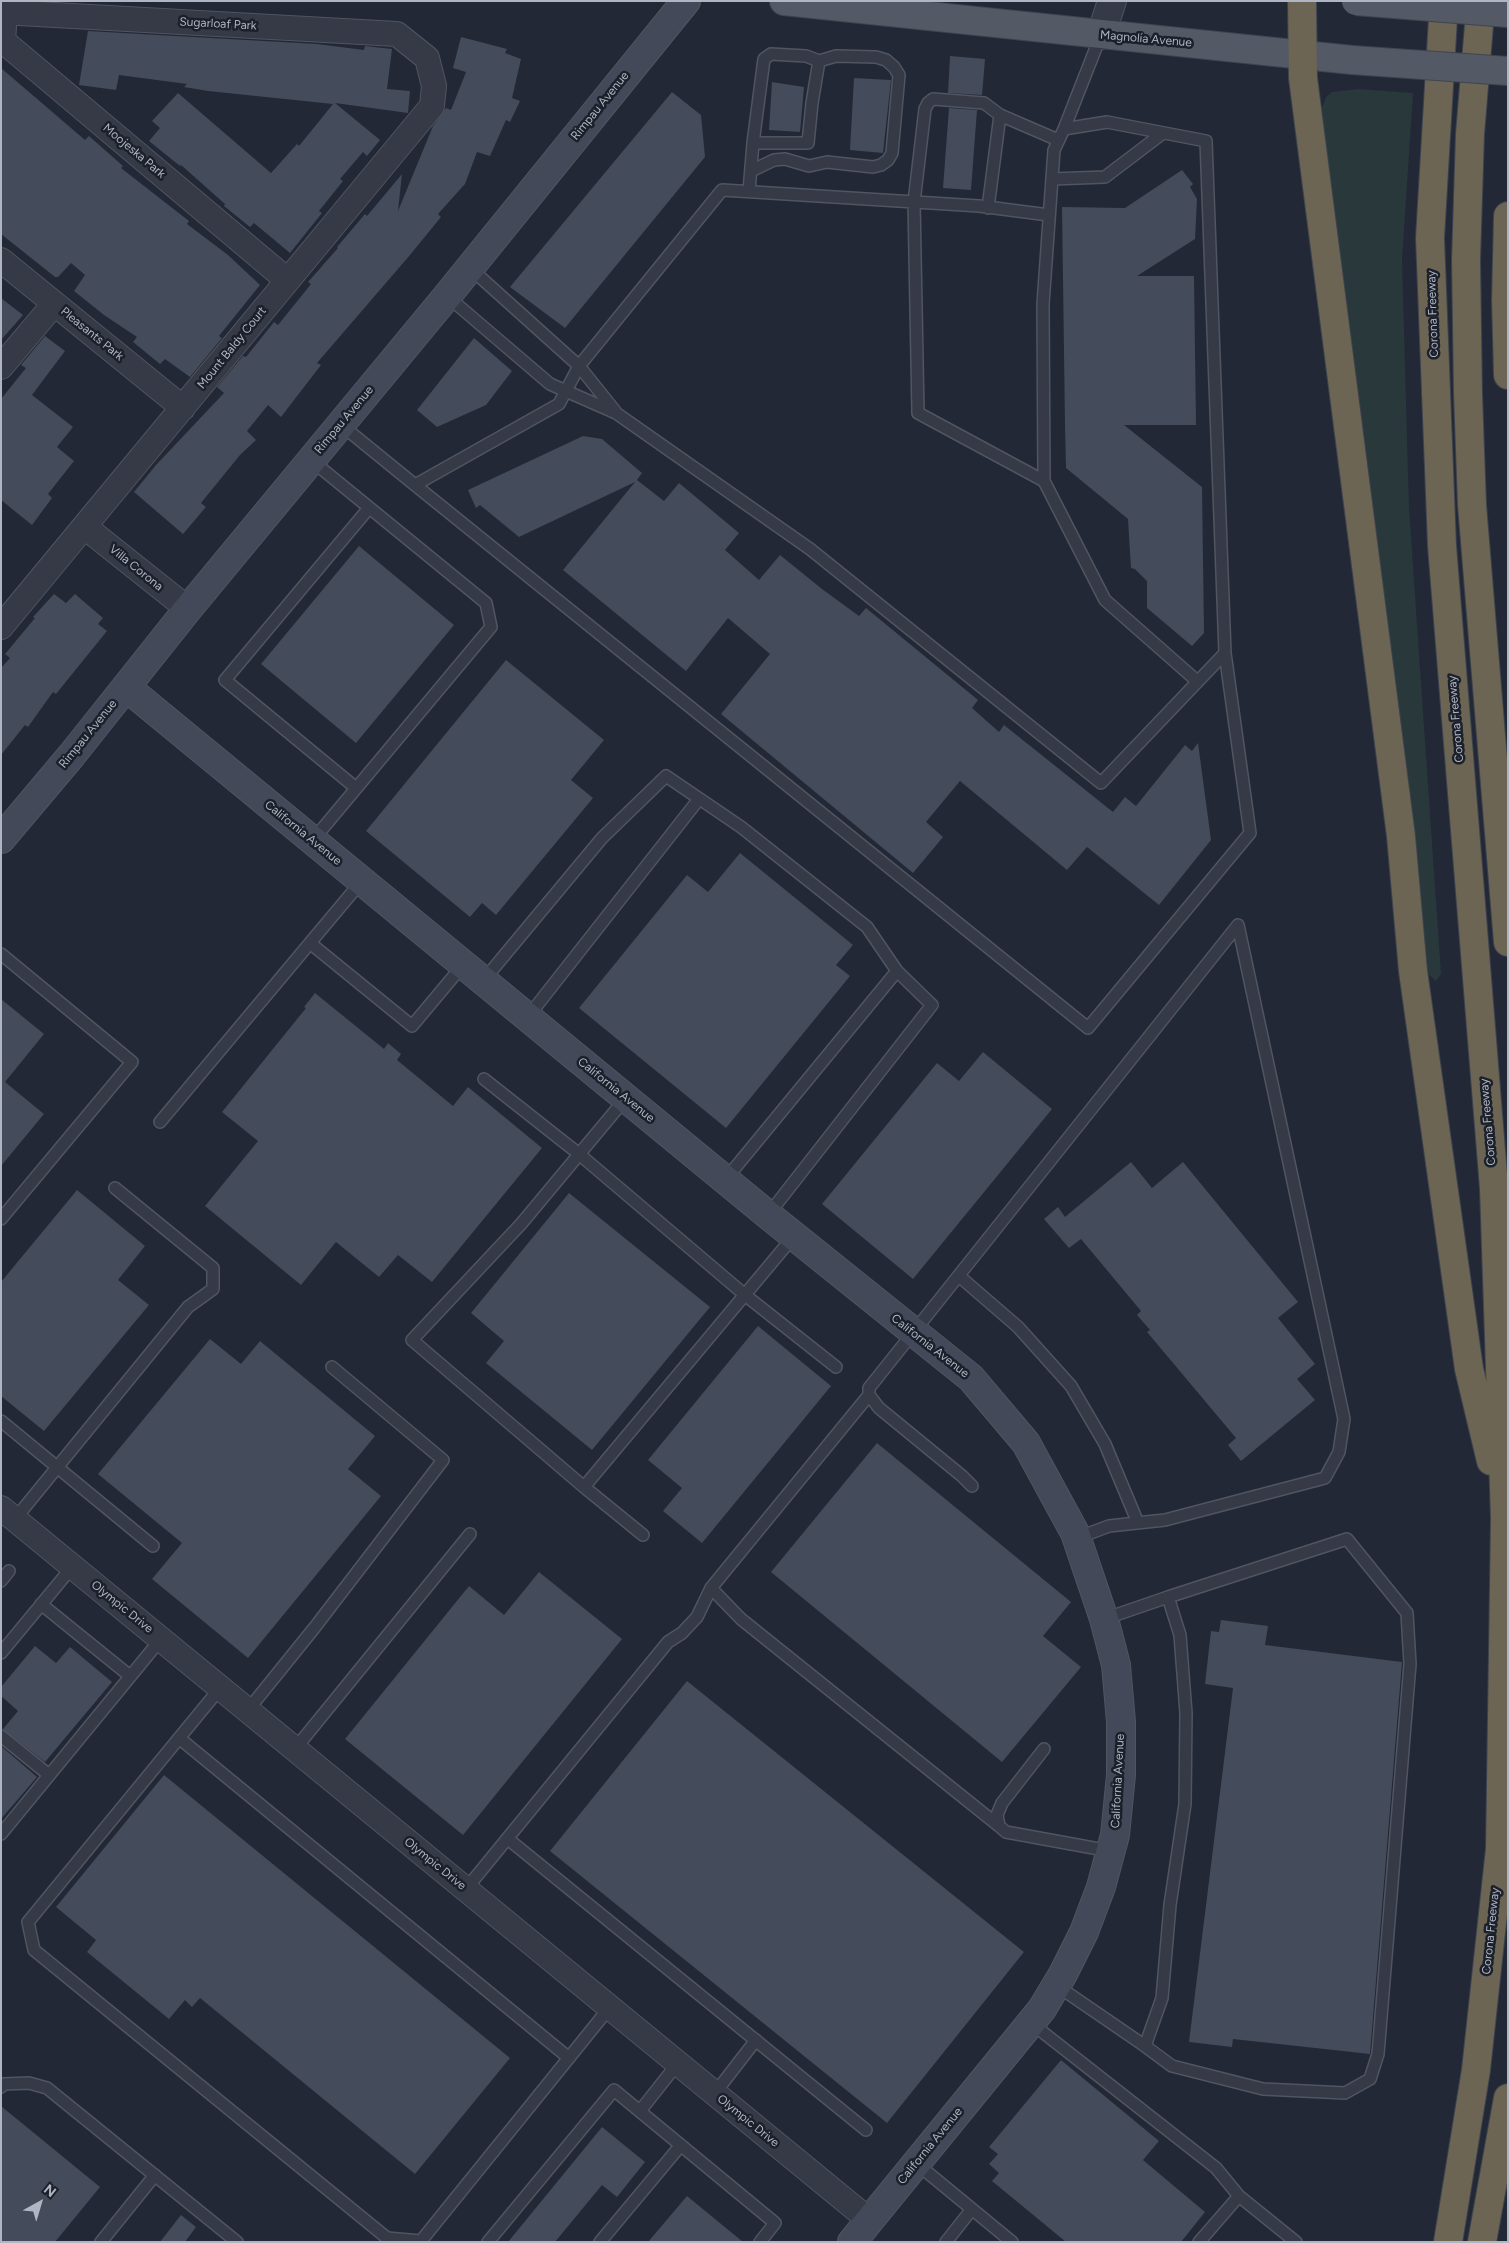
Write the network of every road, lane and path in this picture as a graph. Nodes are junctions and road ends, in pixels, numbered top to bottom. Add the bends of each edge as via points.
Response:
1 (686, 1) edge
2 (784, 1) edge
3 (1112, 1) edge
4 (1302, 1) edge
5 (1356, 1) edge
6 (1444, 1) edge
7 (1481, 1) edge
8 (3, 12) edge
9 (1508, 13) edge
10 (1101, 35) junction
11 (1304, 54) junction
12 (427, 58) joint
13 (819, 61) junction
14 (1508, 72) edge
15 (1000, 115) junction
16 (1064, 130) junction
17 (1163, 133) junction
18 (1058, 140) junction
19 (753, 143) junction
20 (751, 171) junction
21 (1052, 179) junction
22 (750, 192) junction
23 (914, 202) junction
24 (988, 208) junction
25 (1049, 214) junction
26 (1508, 216) edge
27 (1, 260) edge
28 (470, 268) junction
29 (287, 280) junction
30 (447, 296) junction
31 (54, 304) junction
32 (579, 366) junction
33 (1, 367) edge
34 (1508, 375) edge
35 (566, 391) junction
36 (183, 408) junction
37 (616, 413) junction
38 (340, 424) junction
39 (311, 460) junction
40 (1044, 481) junction
41 (415, 485) junction
42 (369, 508) junction
43 (85, 526) junction
44 (188, 609) junction
45 (1, 627) edge
46 (1225, 653) junction
47 (1197, 682) junction
48 (126, 687) junction
49 (356, 788) junction
50 (699, 799) junction
51 (1, 839) edge
52 (312, 841) junction
53 (361, 882) junction
54 (1508, 942) edge
55 (310, 943) junction
56 (1, 954) edge
57 (897, 971) junction
58 (473, 973) junction
59 (528, 1018) junction
60 (484, 1079) dead end
61 (626, 1098) junction
62 (160, 1122) dead end
63 (579, 1154) junction
64 (726, 1180) junction
65 (115, 1188) dead end
66 (768, 1215) junction
67 (1, 1219) edge
68 (794, 1236) junction
69 (960, 1276) junction
70 (745, 1295) junction
71 (914, 1333) junction
72 (332, 1367) dead end
73 (836, 1367) dead end
74 (869, 1395) junction
75 (1, 1421) edge
76 (57, 1468) junction
77 (972, 1486) dead end
78 (584, 1487) junction
79 (8, 1513) edge
80 (1505, 1518) junction
81 (1138, 1523) junction
82 (470, 1534) dead end
83 (643, 1535) dead end
84 (1076, 1538) junction
85 (153, 1546) dead end
86 (73, 1566) junction
87 (9, 1571) dead end
88 (1, 1581) edge
89 (711, 1588) junction
90 (1168, 1597) junction
91 (42, 1604) junction
92 (1104, 1619) junction
93 (161, 1639) junction
94 (1, 1653) edge
95 (130, 1676) junction
96 (220, 1688) junction
97 (248, 1710) junction
98 (1, 1736) edge
99 (179, 1738) junction
100 (295, 1749) junction
101 (1044, 1749) dead end
102 (49, 1775) junction
103 (999, 1826) junction
104 (1, 1834) edge
105 (508, 1839) junction
106 (1110, 1851) junction
107 (466, 1889) junction
108 (1056, 1985) junction
109 (610, 2007) junction
110 (1031, 2023) junction
111 (756, 2040) junction
112 (1145, 2046) junction
113 (569, 2058) junction
114 (678, 2063) junction
115 (1, 2087) edge
116 (715, 2093) junction
117 (1508, 2098) edge
118 (640, 2111) junction
119 (866, 2130) dead end
120 (681, 2145) junction
121 (916, 2163) junction
122 (1496, 2165) junction
123 (155, 2175) junction
124 (1239, 2196) junction
125 (972, 2209) junction
126 (869, 2220) junction
127 (101, 2242) edge
128 (237, 2242) edge
129 (488, 2242) edge
130 (600, 2242) edge
131 (760, 2242) edge
132 (852, 2242) edge
133 (946, 2242) edge
134 (1012, 2242) edge
135 (1199, 2242) edge
136 (1296, 2242) edge
137 (1448, 2242) edge
138 (1468, 2242) edge
139 (1482, 2242) edge

1 - 28 main road, Rimpau Avenue
2 - 10 main road, Magnolia Avenue
3 - 10 street
4 - 11 highway
5 - 9 main road, bridge
6 - 80 highway, Corona Freeway via 1430,238 1442,546 1494,1188
7 - 54 highway via 1470,134 1466,260 1469,403 1472,505
8 - 12 street, Sugarloaf Park via 397,34
8 - 29 street, Moojeska Park via 3,41
10 - 11 main road, Magnolia Avenue
10 - 16 lane
11 - 14 main road, Magnolia Avenue, bridge
11 - 80 highway via 1303,78 1400,836 1413,971 1469,1368
12 - 29 street, Mount Baldy Court via 434,86 432,106
13 - 19 lane via 808,143
13 - 19 lane via 806,56 771,54 764,59
13 - 20 lane via 836,56 876,57 886,60 900,75 892,153 888,160 873,167 827,162 809,166 785,159 774,160
15 - 18 lane
15 - 23 lane via 984,103 933,99 928,103
15 - 24 lane
16 - 17 lane via 1107,122
16 - 18 lane
17 - 21 lane via 1105,177
17 - 46 lane via 1206,141
18 - 21 lane
19 - 20 lane
20 - 22 lane
21 - 25 lane
22 - 23 lane
22 - 32 lane via 722,190
23 - 24 lane
23 - 40 lane via 918,413
24 - 25 lane
25 - 40 lane via 1043,304
26 - 34 highway
27 - 31 street, Pleasants Park
28 - 30 main road, Rimpau Avenue
28 - 32 lane
29 - 36 street, Mount Baldy Court
30 - 35 lane via 550,384
30 - 38 main road, Rimpau Avenue
31 - 33 street
31 - 36 street, Pleasants Park
32 - 35 lane
32 - 37 lane
35 - 37 lane
35 - 41 lane via 559,404
36 - 43 street, Mount Baldy Court
37 - 47 lane via 810,549 1101,783
38 - 39 main road, Rimpau Avenue
38 - 41 lane
39 - 42 lane
39 - 44 main road, Rimpau Avenue
40 - 47 lane via 1105,600
41 - 46 lane via 1088,1028 1250,833
42 - 49 lane via 486,603 491,627
42 - 49 lane via 225,680
43 - 44 street, Villa Corona
43 - 45 street, Mount Baldy Court
44 - 48 main road, Rimpau Avenue
46 - 47 lane
48 - 51 main road, Rimpau Avenue
48 - 52 main road, California Avenue
49 - 52 lane
50 - 57 lane via 741,827 867,927
50 - 58 lane via 666,776
50 - 59 lane
52 - 53 main road, California Avenue
53 - 55 lane
53 - 58 main road, California Avenue
55 - 58 lane via 412,1026
55 - 62 lane
56 - 67 lane via 132,1062
57 - 64 lane
57 - 66 lane via 932,1005
58 - 59 main road, California Avenue
59 - 61 main road, California Avenue
60 - 63 lane
61 - 63 lane
61 - 64 main road, California Avenue
63 - 70 lane
63 - 78 lane via 521,1224 412,1340
64 - 66 main road, California Avenue
65 - 76 lane via 213,1268 213,1289 188,1307
66 - 68 main road, California Avenue
68 - 70 lane
68 - 71 main road, California Avenue
69 - 71 lane
69 - 81 lane via 1018,1327 1071,1386 1105,1444
69 - 81 lane via 1238,925 1344,1420 1339,1452 1325,1478 1165,1520
70 - 73 lane
70 - 78 lane
71 - 74 lane via 869,1388
71 - 84 main road, California Avenue via 971,1378 1026,1443
72 - 97 lane via 443,1460
74 - 77 lane via 879,1408
74 - 89 lane
75 - 76 lane
76 - 79 lane
76 - 85 lane
78 - 83 lane
79 - 86 street, Olympic Drive
80 - 137 highway, Corona Freeway via 1500,1849 1476,2070
81 - 84 lane via 1109,1526
82 - 100 lane
84 - 92 main road, California Avenue
86 - 91 lane
86 - 93 street, Olympic Drive
87 - 88 lane
89 - 103 lane via 741,1618
89 - 105 lane via 697,1617 668,1642
90 - 92 lane
90 - 112 lane via 1181,1644 1186,1713 1185,1804 1170,1905 1162,1998
90 - 112 lane via 1347,1539 1407,1613 1410,1664 1378,2054 1370,2079 1345,2093 1263,2089 1172,2066
91 - 94 lane
91 - 95 lane
92 - 106 main road, California Avenue via 1116,1665 1121,1722 1121,1775 1115,1835
93 - 95 lane
93 - 96 street, Olympic Drive
95 - 102 lane
96 - 97 street, Olympic Drive
96 - 99 lane
97 - 100 street, Olympic Drive
98 - 102 lane
99 - 113 lane
99 - 113 lane via 28,1922 34,1950 57,1969 387,2238 421,2241
100 - 107 street, Olympic Drive
101 - 103 lane via 1002,1803 997,1815
102 - 104 lane
103 - 106 lane via 1006,1832
105 - 107 lane
105 - 111 lane
106 - 108 main road, California Avenue via 1084,1932
107 - 109 street, Olympic Drive
108 - 110 main road, California Avenue
108 - 112 lane
109 - 113 lane
109 - 114 street, Olympic Drive
110 - 121 main road, California Avenue
110 - 124 lane via 1216,2168
111 - 116 lane
111 - 119 lane
114 - 116 street, Olympic Drive
114 - 118 lane
115 - 123 lane via 4,2084 29,2083 47,2088
116 - 126 street, Olympic Drive
117 - 122 highway
118 - 120 lane
118 - 129 lane via 614,2090
120 - 130 lane
120 - 131 lane via 774,2224
121 - 125 lane
121 - 126 main road, California Avenue
122 - 138 highway
122 - 139 highway
123 - 127 lane
123 - 128 lane
124 - 135 lane
124 - 136 lane
125 - 133 lane
125 - 134 lane
126 - 132 main road, California Avenue

